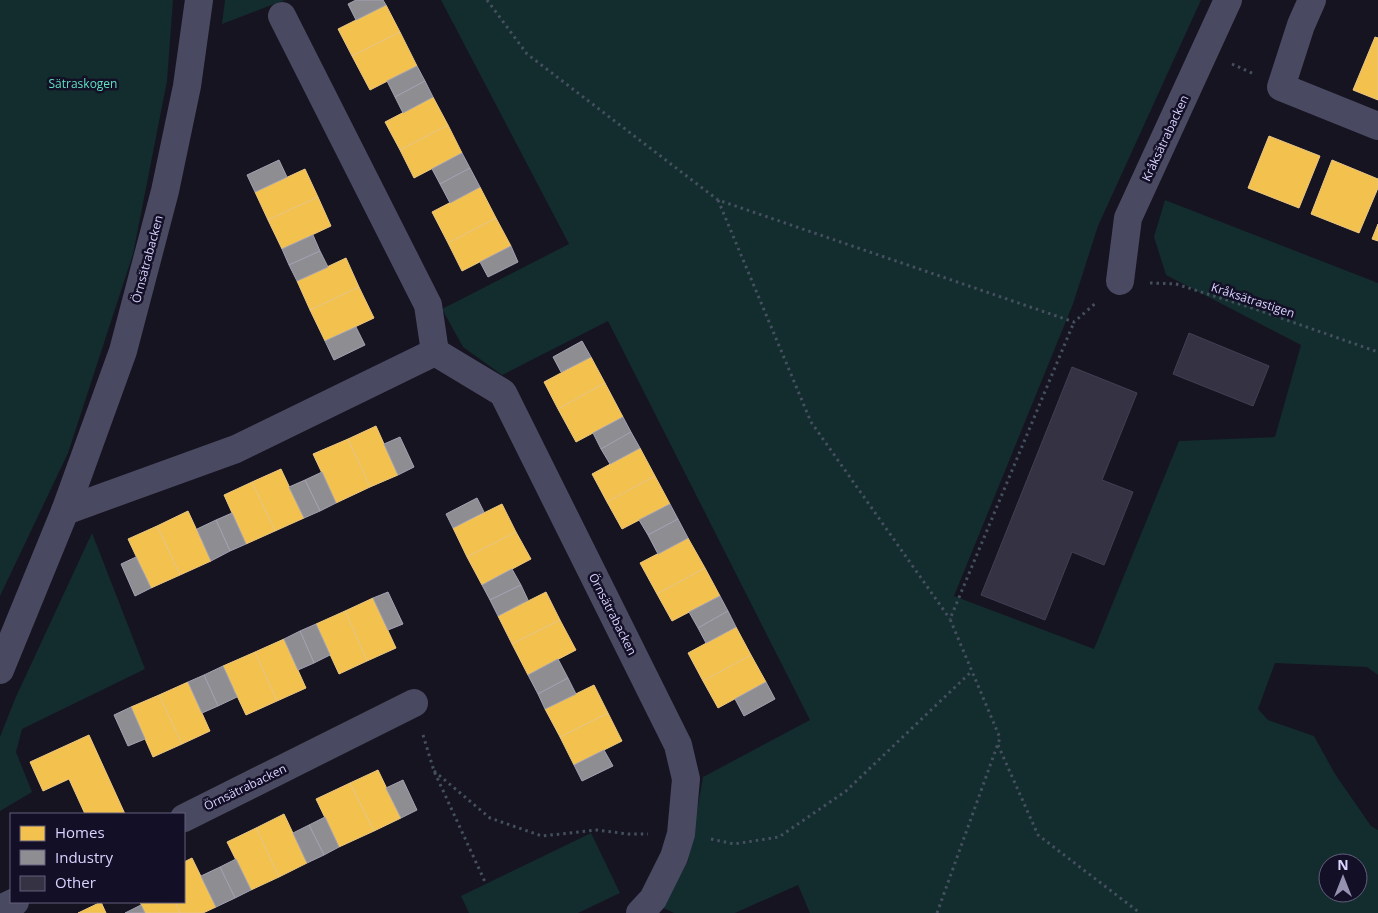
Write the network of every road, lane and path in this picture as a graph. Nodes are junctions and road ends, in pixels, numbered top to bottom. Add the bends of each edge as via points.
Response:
1 (199, 0) edge
2 (487, 0) edge
3 (1228, 0) edge
4 (1312, 0) edge
5 (282, 16) dead end
6 (1205, 51) junction
7 (1281, 87) junction
8 (1378, 126) edge
9 (718, 200) junction
10 (1120, 281) junction
11 (1074, 322) junction
12 (435, 352) junction
13 (1378, 352) edge
14 (65, 511) junction
15 (950, 619) junction
16 (0, 670) edge
17 (972, 671) junction
18 (414, 704) joint
19 (998, 744) junction
20 (434, 771) junction
21 (185, 818) edge
22 (681, 834) junction
23 (486, 884) dead end
24 (13, 903) edge
25 (0, 909) edge
26 (640, 913) edge
27 (937, 913) edge
28 (1140, 913) edge

1 - 14 street, Örnsätrabacken via 188,86 165,191 123,351
2 - 9 path via 527,54
3 - 6 street, Kråksätrabacken
4 - 7 street
5 - 12 street via 428,305
6 - 7 path
6 - 10 street, Kråksätrabacken via 1128,218
7 - 8 street
9 - 11 path
9 - 15 path via 811,422
10 - 11 path
10 - 13 path, Kråksätrastigen via 1176,284
11 - 15 path
12 - 14 street via 236,449
12 - 22 street, Örnsätrabacken via 503,393 678,745 686,779
14 - 16 street, Örnsätrabacken
15 - 17 path
17 - 19 path via 1000,738
17 - 22 path via 846,791 778,836 734,844
18 - 20 path
18 - 21 street, Örnsätrabacken
19 - 27 path
19 - 28 path via 1038,835
20 - 22 path via 490,818 542,836 597,830 628,834
20 - 23 path
22 - 26 street, Örnsätrabacken via 674,857 653,898
24 - 25 street

